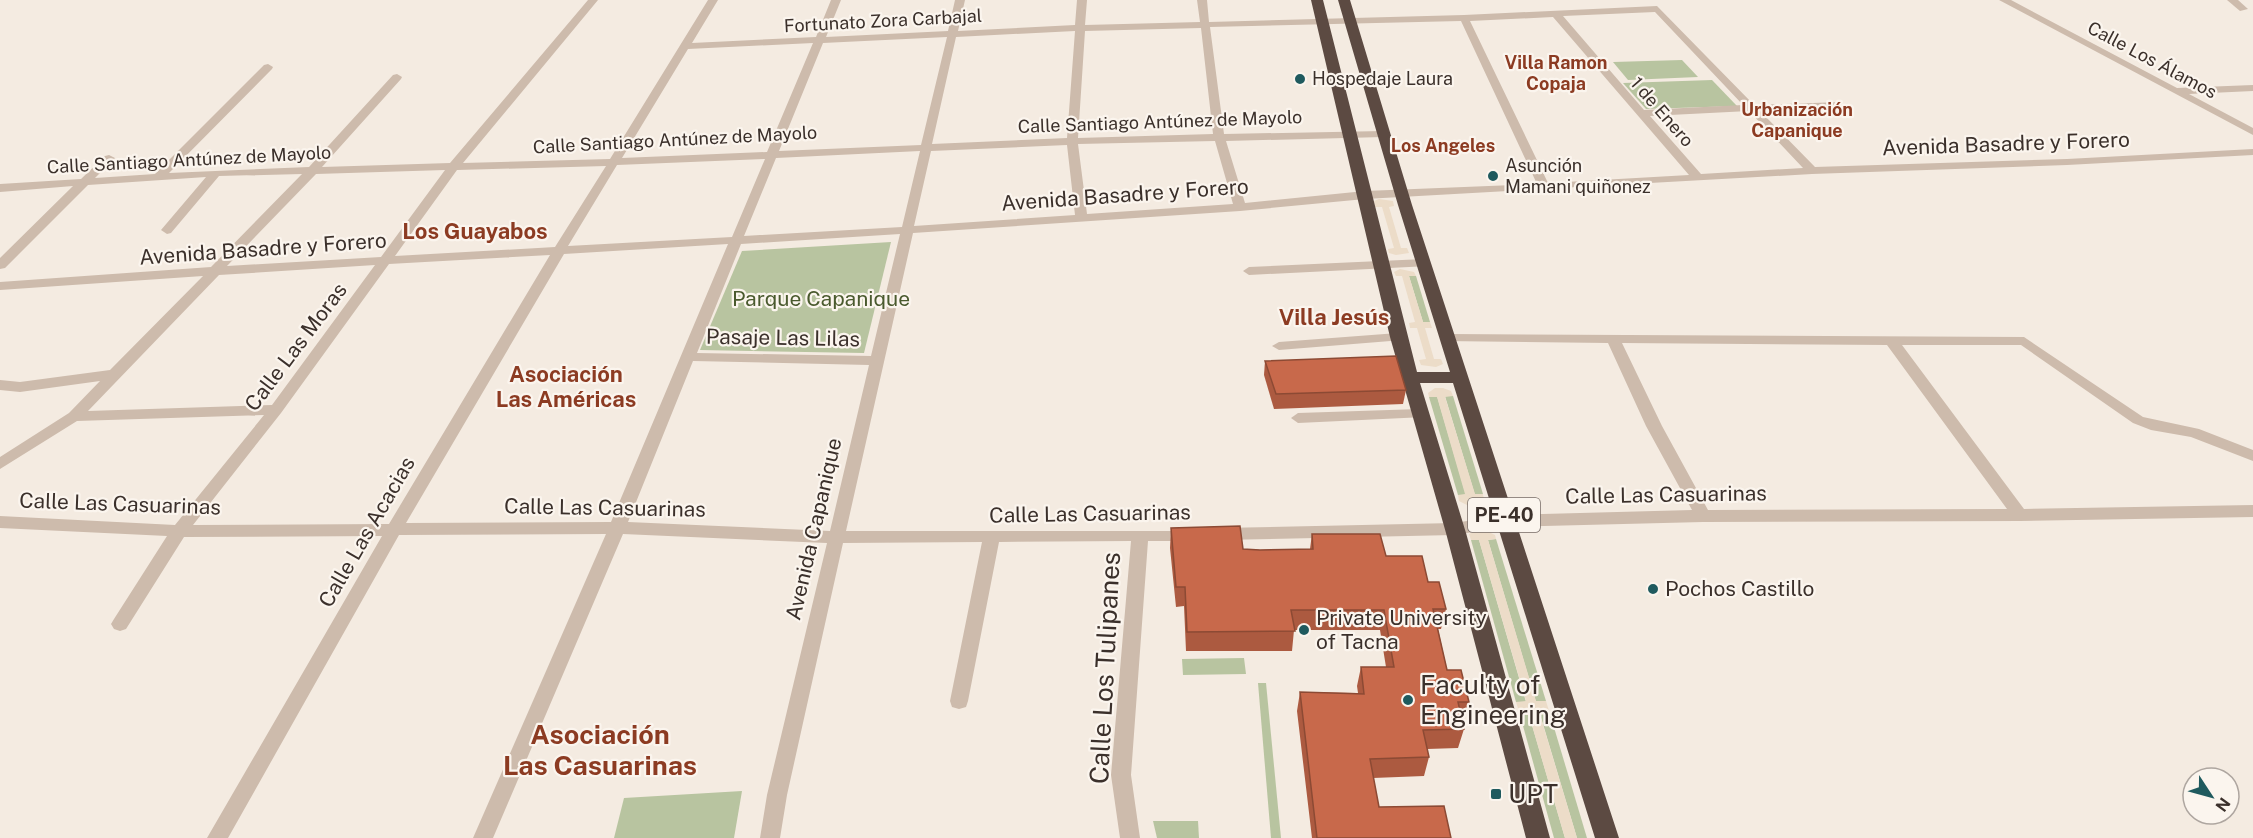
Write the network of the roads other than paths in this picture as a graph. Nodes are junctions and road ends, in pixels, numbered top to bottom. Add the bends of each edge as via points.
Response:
1 (593, 0) edge
2 (712, 0) edge
3 (836, 0) edge
4 (960, 0) edge
5 (1082, 0) edge
6 (1202, 0) edge
7 (1317, 0) edge
8 (1344, 0) edge
9 (2004, 0) edge
10 (2232, 0) edge
11 (2243, 9) dead end
12 (1555, 13) junction
13 (1464, 18) junction
14 (1350, 21) junction
15 (1323, 22) junction
16 (1206, 23) junction
17 (1081, 28) junction
18 (951, 35) junction
19 (819, 40) junction
20 (686, 46) junction
21 (268, 67) dead end
22 (397, 77) dead end
23 (2253, 88) edge
24 (2175, 91) junction
25 (1837, 104) dead end
26 (1752, 109) junction
27 (1641, 113) junction
28 (2253, 132) edge
29 (1383, 134) junction
30 (1351, 135) junction
31 (1219, 137) junction
32 (1071, 141) junction
33 (926, 147) junction
34 (2253, 152) edge
35 (772, 153) junction
36 (109, 158) dead end
37 (614, 162) junction
38 (454, 166) junction
39 (312, 171) junction
40 (1812, 171) junction
41 (216, 173) junction
42 (159, 176) junction
43 (1697, 177) junction
44 (85, 182) junction
45 (1544, 187) junction
46 (0, 188) edge
47 (1402, 193) junction
48 (1365, 195) junction
49 (1240, 207) junction
50 (1081, 218) junction
51 (167, 230) dead end
52 (906, 230) junction
53 (737, 240) junction
54 (559, 251) junction
55 (387, 261) junction
56 (1424, 263) junction
57 (0, 265) edge
58 (1382, 265) junction
59 (214, 271) junction
60 (1249, 271) dead end
61 (0, 286) edge
62 (1398, 337) junction
63 (1448, 338) junction
64 (1613, 339) junction
65 (1892, 341) junction
66 (1279, 346) dead end
67 (688, 357) junction
68 (876, 361) junction
69 (115, 374) junction
70 (1460, 377) junction
71 (1411, 378) junction
72 (0, 385) edge
73 (276, 410) junction
74 (1420, 414) junction
75 (74, 416) junction
76 (1298, 418) dead end
77 (2253, 456) edge
78 (0, 464) edge
79 (2253, 511) edge
80 (2020, 515) junction
81 (1703, 516) junction
82 (1506, 521) junction
83 (0, 522) edge
84 (617, 528) junction
85 (1454, 529) junction
86 (394, 530) junction
87 (179, 531) junction
88 (835, 537) junction
89 (1140, 537) junction
90 (991, 538) junction
91 (120, 624) dead end
92 (959, 701) dead end
93 (217, 838) edge
94 (483, 838) edge
95 (770, 838) edge
96 (1130, 838) edge
97 (1538, 838) edge
98 (1606, 838) edge

1 - 38 street, Calle Las Moras
2 - 20 street, Calle Las Acacias
3 - 19 street
4 - 18 street, Avenida Capanique
5 - 17 street
6 - 16 street
7 - 15 highway, PE-40
8 - 14 highway, PE-40
9 - 24 street, Calle Los Álamos
10 - 11 street
12 - 13 street, Fortunato Zora Carbajal
12 - 26 street, Fortunato Zora Carbajal via 1657,9
12 - 27 street, 1 de Enero
13 - 14 street, Fortunato Zora Carbajal
13 - 45 street
14 - 15 street, Fortunato Zora Carbajal
14 - 29 highway, PE-40
15 - 16 street, Fortunato Zora Carbajal
15 - 30 highway, PE-40
16 - 17 street, Fortunato Zora Carbajal
16 - 31 street
17 - 18 street, Fortunato Zora Carbajal
17 - 32 street
18 - 19 street, Fortunato Zora Carbajal
18 - 33 street, Avenida Capanique
19 - 20 street, Fortunato Zora Carbajal
19 - 35 street
20 - 37 street, Calle Las Acacias
21 - 42 street
22 - 39 street
23 - 24 street
24 - 28 street, Calle Los Álamos
25 - 26 street
26 - 27 street
26 - 40 street
27 - 43 street, 1 de Enero
29 - 30 street, Calle Santiago Antúnez de Mayolo
29 - 47 highway, PE-40
30 - 31 street, Calle Santiago Antúnez de Mayolo
30 - 48 highway, PE-40
31 - 32 street, Calle Santiago Antúnez de Mayolo
31 - 49 street
32 - 33 street, Calle Santiago Antúnez de Mayolo
32 - 50 street
33 - 35 street, Calle Santiago Antúnez de Mayolo
33 - 52 street, Avenida Capanique
34 - 40 street, Avenida Basadre y Forero
35 - 37 street, Calle Santiago Antúnez de Mayolo
35 - 53 street
36 - 44 street
37 - 38 street, Calle Santiago Antúnez de Mayolo
37 - 54 street, Calle Las Acacias
38 - 39 street, Calle Santiago Antúnez de Mayolo
38 - 55 street, Calle Las Moras
39 - 41 street, Calle Santiago Antúnez de Mayolo
39 - 59 street
40 - 43 street, Avenida Basadre y Forero
41 - 42 street, Calle Santiago Antúnez de Mayolo
41 - 51 street
42 - 44 street, Calle Santiago Antúnez de Mayolo
43 - 45 street, Avenida Basadre y Forero
44 - 46 street, Calle Santiago Antúnez de Mayolo
44 - 57 street
45 - 47 street, Avenida Basadre y Forero
47 - 48 street, Avenida Basadre y Forero
47 - 56 highway, PE-40
48 - 49 street, Avenida Basadre y Forero
48 - 58 highway, PE-40
49 - 50 street, Avenida Basadre y Forero
50 - 52 street, Avenida Basadre y Forero
52 - 53 street, Avenida Basadre y Forero
52 - 68 street, Avenida Capanique
53 - 54 street, Avenida Basadre y Forero
53 - 67 street
54 - 55 street, Avenida Basadre y Forero
54 - 86 street, Calle Las Acacias
55 - 59 street, Avenida Basadre y Forero
55 - 73 street, Calle Las Moras
56 - 58 street
56 - 63 highway, PE-40
58 - 60 street
58 - 62 highway, PE-40
59 - 61 street, Avenida Basadre y Forero
59 - 69 street
62 - 66 street
62 - 71 highway, PE-40
63 - 64 street
63 - 70 highway, PE-40
64 - 65 street
64 - 81 street
65 - 77 street via 2024,341 2138,420 2194,433
65 - 80 street
67 - 68 street, Pasaje Las Lilas
67 - 84 street
68 - 88 street, Avenida Capanique
69 - 72 street via 20,387
69 - 75 street
70 - 71 highway
70 - 82 highway, PE-40
71 - 74 highway, PE-40
73 - 75 street
73 - 87 street, Calle Las Moras
74 - 76 street
74 - 85 highway, PE-40
75 - 78 street
79 - 80 street, Calle Las Casuarinas
80 - 81 street, Calle Las Casuarinas
81 - 82 street, Calle Las Casuarinas
82 - 85 street, Calle Las Casuarinas
82 - 98 highway, PE-40
83 - 87 street, Calle Las Casuarinas
84 - 86 street, Calle Las Casuarinas
84 - 88 street, Calle Las Casuarinas
84 - 94 street
85 - 89 street, Calle Las Casuarinas
85 - 97 highway, PE-40
86 - 87 street, Calle Las Casuarinas
86 - 93 street, Calle Las Acacias
87 - 91 street, Calle Las Moras
88 - 90 street, Calle Las Casuarinas
88 - 95 street, Avenida Capanique
89 - 90 street, Calle Las Casuarinas
89 - 96 street, Calle Los Tulipanes via 1121,775
90 - 92 street

